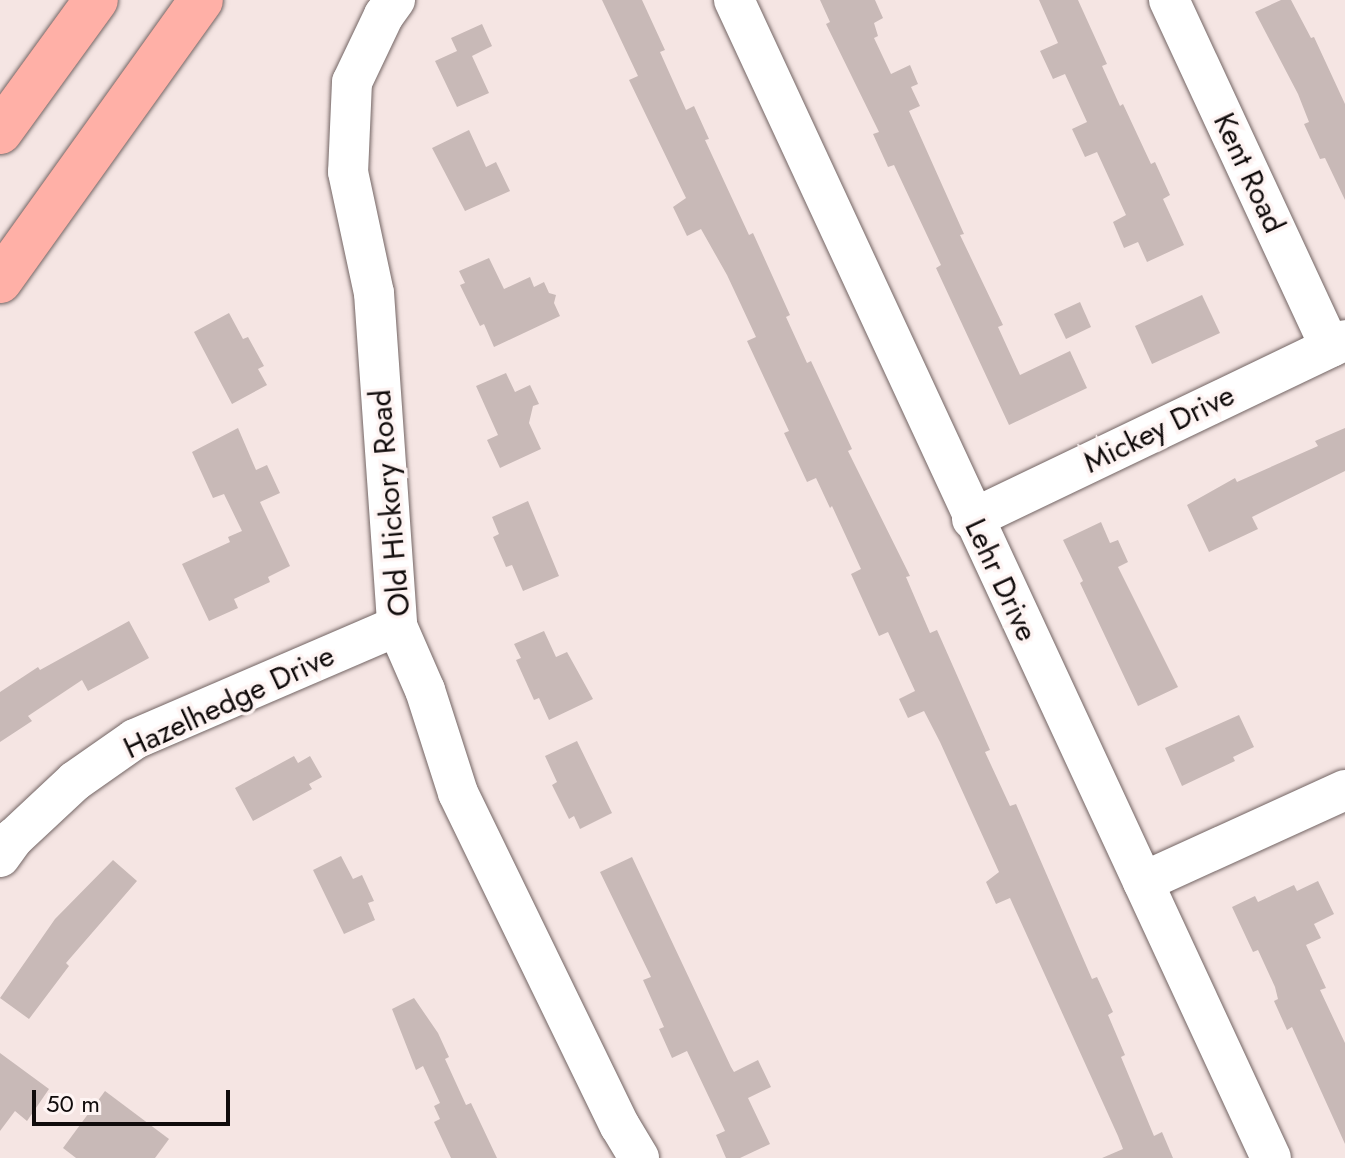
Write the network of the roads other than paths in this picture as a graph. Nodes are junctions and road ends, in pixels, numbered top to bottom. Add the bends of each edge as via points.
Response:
1 (96, 0) edge
2 (201, 0) edge
3 (395, 0) edge
4 (734, 0) edge
5 (1169, 0) edge
6 (0, 132) edge
7 (0, 281) edge
8 (1337, 343) edge
9 (972, 519) junction
10 (397, 626) junction
11 (1345, 790) edge
12 (0, 857) edge
13 (1143, 882) junction
14 (639, 1158) edge
15 (1271, 1158) edge

1 - 6 highway
2 - 7 highway
3 - 10 street, Old Hickory Road via 352,82 348,172 374,293
4 - 9 street, Lehr Drive
5 - 8 street, Kent Road
8 - 9 street, Mickey Drive
9 - 13 street, Lehr Drive
10 - 12 street, Hazelhedge Drive via 135,739 75,781
10 - 14 street, Old Hickory Road via 425,690 458,793
11 - 13 street
13 - 15 street, Lehr Drive

